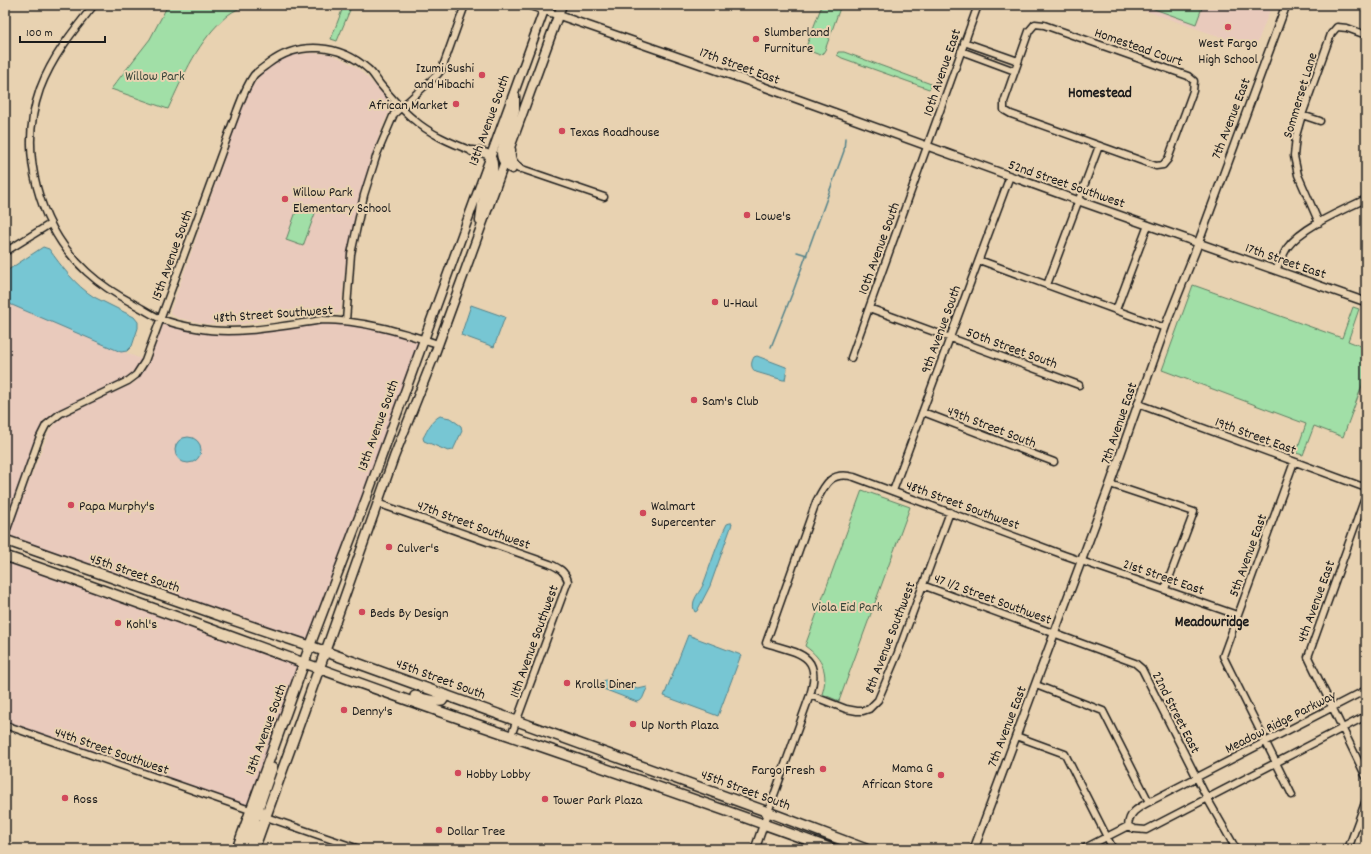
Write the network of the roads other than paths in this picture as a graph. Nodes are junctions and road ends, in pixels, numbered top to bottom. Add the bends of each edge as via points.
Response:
1 (94, 5) edge
2 (465, 5) edge
3 (529, 5) edge
4 (562, 5) edge
5 (978, 5) edge
6 (1286, 5) edge
7 (546, 8) edge
8 (559, 15) junction
9 (1366, 35) edge
10 (964, 42) junction
11 (961, 51) junction
12 (1018, 61) junction
13 (1015, 71) junction
14 (515, 89) junction
15 (401, 108) junction
16 (1302, 115) junction
17 (1320, 121) dead end
18 (511, 146) junction
19 (1099, 146) junction
20 (928, 147) junction
21 (472, 151) junction
22 (487, 154) junction
23 (504, 162) junction
24 (516, 168) junction
25 (484, 173) junction
26 (1010, 176) junction
27 (498, 180) junction
28 (604, 197) dead end
29 (1366, 200) edge
30 (1079, 201) junction
31 (1319, 223) junction
32 (50, 224) junction
33 (1148, 225) junction
34 (479, 232) junction
35 (1198, 243) junction
36 (5, 252) edge
37 (979, 260) junction
38 (1276, 270) junction
39 (1047, 285) junction
40 (1366, 302) edge
41 (869, 308) junction
42 (1116, 310) junction
43 (160, 319) junction
44 (346, 321) junction
45 (1165, 328) junction
46 (950, 337) junction
47 (423, 340) junction
48 (438, 344) junction
49 (851, 358) dead end
50 (1079, 385) dead end
51 (1138, 404) junction
52 (922, 412) junction
53 (390, 431) junction
54 (1054, 462) dead end
55 (1294, 462) junction
56 (1110, 484) junction
57 (1366, 488) edge
58 (893, 491) junction
59 (1366, 495) edge
60 (377, 503) junction
61 (950, 512) junction
62 (5, 535) edge
63 (5, 540) edge
64 (5, 556) edge
65 (1082, 561) junction
66 (562, 570) joint
67 (50, 572) junction
68 (94, 572) junction
69 (922, 585) junction
70 (92, 586) junction
71 (1165, 589) junction
72 (167, 597) junction
73 (163, 611) junction
74 (1238, 615) junction
75 (244, 624) junction
76 (1055, 633) junction
77 (310, 646) junction
78 (325, 652) junction
79 (304, 663) junction
80 (319, 669) junction
81 (1036, 685) junction
82 (372, 687) junction
83 (1366, 690) edge
84 (446, 695) junction
85 (810, 696) junction
86 (1331, 708) junction
87 (487, 710) junction
88 (440, 712) junction
89 (1366, 716) edge
90 (517, 720) junction
91 (5, 725) edge
92 (1342, 729) junction
93 (511, 736) junction
94 (1016, 736) junction
95 (277, 738) junction
96 (1265, 742) junction
97 (571, 757) junction
98 (1276, 763) junction
99 (643, 766) junction
100 (1197, 777) junction
101 (1366, 777) edge
102 (638, 779) junction
103 (709, 790) junction
104 (1292, 794) dead end
105 (1207, 798) junction
106 (1366, 800) edge
107 (1149, 802) junction
108 (250, 810) junction
109 (768, 812) junction
110 (266, 816) junction
111 (764, 824) junction
112 (1128, 826) junction
113 (1107, 837) junction
114 (237, 849) edge
115 (246, 849) edge
116 (254, 849) edge
117 (360, 849) edge
118 (755, 849) edge
119 (832, 849) edge
120 (866, 849) edge
121 (974, 849) edge
122 (1084, 849) edge
123 (1113, 849) edge
124 (1236, 849) edge
125 (1348, 849) edge

1 - 32 street, 48th Street Southwest via 56,56 45,76 36,105 31,149 34,175
2 - 15 street via 442,69
3 - 7 street, 17th Street East
4 - 8 main road, 13th Avenue South
5 - 10 street, 10th Avenue East
6 - 35 street, 7th Avenue East
7 - 8 street, 17th Street East
7 - 14 main road, 13th Avenue South
8 - 18 main road, 13th Avenue South
8 - 20 street, 17th Street East
9 - 16 street, Sommerset Lane via 1337,27 1331,34
10 - 11 street, 10th Avenue East
10 - 12 street
11 - 13 street
11 - 20 street, 10th Avenue East
12 - 13 street, Homestead Court
12 - 19 street, Homestead Court via 1029,31 1035,24 1188,76 1194,81 1193,91 1168,159 1163,165 1156,166
13 - 19 street, Homestead Court via 1004,102 1004,110
14 - 22 main road, 13th Avenue South via 500,131
14 - 23 main road via 515,110 501,152
15 - 21 street, 15th Avenue South via 423,128
15 - 43 street, 15th Avenue South via 369,70 334,49 320,47 295,50 277,57 255,74 245,89
15 - 44 street via 391,121 364,195 351,254
16 - 17 street
16 - 31 street, Sommerset Lane via 1294,156 1298,175
18 - 23 main road, 13th Avenue South
18 - 24 main road via 510,157
19 - 30 street
20 - 26 street, 52nd Street Southwest
20 - 41 street, 10th Avenue South
21 - 22 main road
21 - 25 main road via 483,161
22 - 25 main road, 13th Avenue South
22 - 34 main road via 492,160 493,172 482,204
23 - 24 main road via 506,166
23 - 27 main road, 13th Avenue South
24 - 27 main road via 503,174
24 - 28 street
25 - 47 main road, 13th Avenue South
26 - 30 street, 52nd Street Southwest
26 - 37 street, 9th Avenue South
27 - 34 main road, 13th Avenue South
29 - 31 street
30 - 33 street, 52nd Street Southwest
30 - 39 street
31 - 38 street via 1288,247
32 - 36 street
32 - 43 street, 48th Street Southwest via 68,252 86,271 115,293
33 - 35 street, 52nd Street Southwest
33 - 42 street
34 - 48 main road, 13th Avenue South
35 - 38 street, 17th Street East
35 - 45 street, 7th Avenue East
37 - 39 street
37 - 46 street, 9th Avenue South
38 - 40 street, 17th Street East
39 - 42 street
41 - 46 street, 50th Street South
41 - 49 street, 10th Avenue South
42 - 45 street
43 - 44 street, 48th Street Southwest via 196,328 238,331 322,320
43 - 62 street, 15th Avenue South via 145,361 136,375 128,382 61,413 46,425
44 - 47 street, 48th Street Southwest via 379,327
45 - 51 street, 7th Avenue East
46 - 50 street, 50th Street South
46 - 52 street, 9th Avenue South
47 - 48 street, 48th Street Southwest
47 - 53 main road, 13th Avenue South
48 - 60 main road, 13th Avenue South
51 - 55 street, 19th Street East
51 - 56 street, 7th Avenue East
52 - 54 street, 49th Street South
52 - 58 street, 9th Avenue South
53 - 60 main road via 389,443 373,492 372,498
53 - 77 main road, 13th Avenue South
55 - 57 street, 19th Street East
55 - 74 street, 5th Avenue East
56 - 65 street, 7th Avenue East
56 - 71 street via 1194,512
58 - 61 street, 48th Street Southwest
58 - 85 street, 48th Street Southwest via 848,475 828,481 816,502 766,643 798,653 811,664 814,682
59 - 86 street, 4th Avenue East via 1308,655
60 - 66 street, 47th Street Southwest
60 - 78 main road, 13th Avenue South
61 - 65 street, 48th Street Southwest
61 - 69 street, 8th Avenue Southwest
63 - 68 main road, 45th Street South
64 - 67 main road, 45th Street South
65 - 71 street, 21st Street East
65 - 76 street, 7th Avenue East
66 - 90 street, 11th Avenue Southwest via 568,581
67 - 68 main road via 66,572 88,579
67 - 70 main road, 45th Street South
68 - 72 main road, 45th Street South
69 - 76 street, 47 1/2 Street Southwest
69 - 85 street, 8th Avenue Southwest via 884,689 874,706 857,711
70 - 72 main road via 102,586 154,603 165,601
70 - 73 main road, 45th Street South
71 - 74 street, 21st Street East
72 - 75 main road, 45th Street South
73 - 75 main road via 172,605
73 - 79 main road, 45th Street South
74 - 96 street, 5th Avenue East via 1223,656
75 - 77 main road, 45th Street South
76 - 81 street, 7th Avenue East
76 - 100 street, 22nd Street East via 1135,663 1142,669
77 - 78 main road, 45th Street South
77 - 79 main road, 13th Avenue South
78 - 80 main road, 13th Avenue South
78 - 84 main road, 45th Street South
79 - 80 main road, 45th Street South
79 - 95 main road, 13th Avenue South
80 - 82 main road, 45th Street South
80 - 110 main road, 13th Avenue South
81 - 94 street, 7th Avenue East
81 - 107 street via 1103,711
82 - 84 main road via 430,701 442,701
82 - 88 main road, 45th Street South
83 - 86 street, Meadow Ridge Parkway
84 - 87 main road, 45th Street South
85 - 109 street
86 - 92 street, 4th Avenue East
86 - 96 street, Meadow Ridge Parkway
87 - 88 main road via 479,711 448,702 443,705
87 - 90 main road, 45th Street South
88 - 93 main road, 45th Street South
89 - 92 street
90 - 93 street, 11th Avenue Southwest
90 - 99 main road, 45th Street South
91 - 108 street, 44th Street Southwest
92 - 98 street
92 - 101 street, 4th Avenue East
93 - 97 main road, 45th Street South
94 - 113 street via 1065,754
94 - 121 street, 7th Avenue East
95 - 108 main road, 13th Avenue South
95 - 110 main road via 272,770 259,806 260,814
96 - 98 street, 5th Avenue East
96 - 100 street, Meadow Ridge Parkway
97 - 99 main road via 586,758 633,772 639,771
97 - 102 main road, 45th Street South
98 - 104 street, 5th Avenue East
98 - 105 street
99 - 103 main road, 45th Street South
100 - 105 street, 22nd Street East
100 - 107 street, Meadow Ridge Parkway
102 - 103 main road via 642,775 653,774 683,785
102 - 111 main road, 45th Street South
103 - 109 main road, 45th Street South
105 - 112 street via 1146,830
105 - 124 street, 22nd Street East
106 - 125 street
107 - 112 street, Meadow Ridge Parkway via 1132,813
108 - 114 main road, 13th Avenue South
108 - 115 main road via 255,821
109 - 111 street
109 - 120 main road, 45th Street South
110 - 116 main road, 13th Avenue South
110 - 117 street
111 - 118 street
111 - 119 main road, 45th Street South
112 - 113 street
113 - 122 street
113 - 123 street

